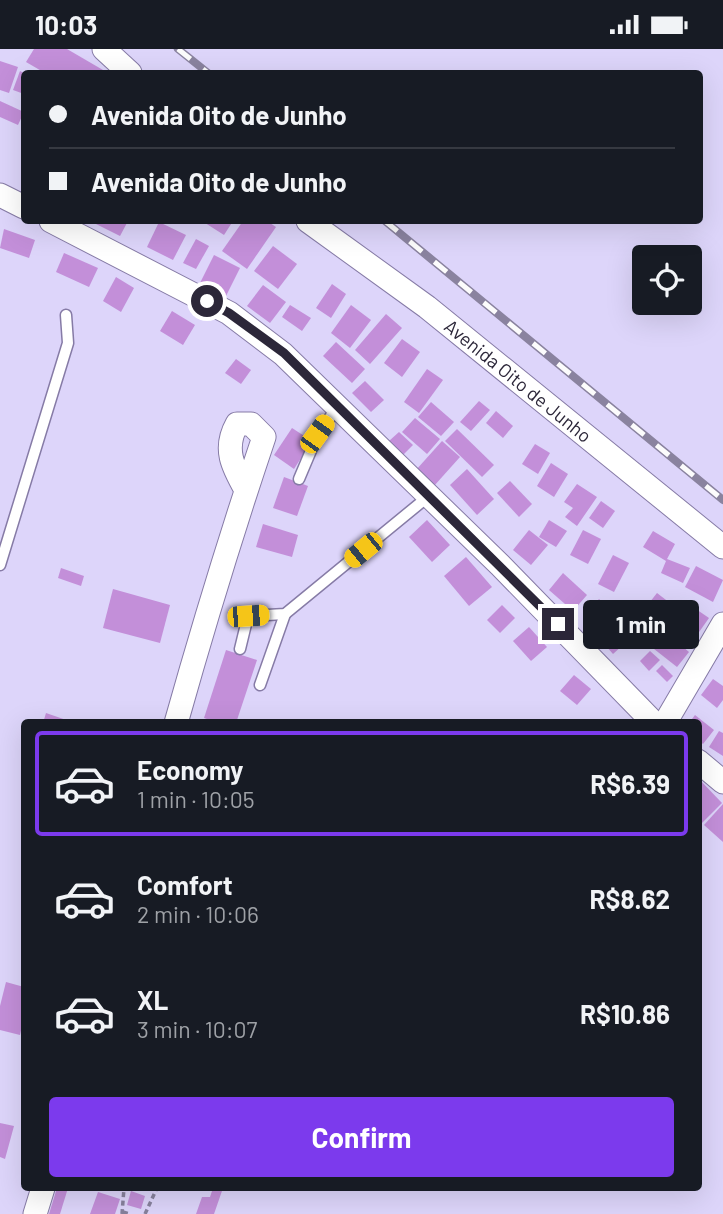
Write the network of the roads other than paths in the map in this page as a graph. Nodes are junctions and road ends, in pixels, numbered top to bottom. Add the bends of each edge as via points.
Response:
1 (104, 49) edge
2 (127, 70) edge
3 (0, 195) edge
4 (21, 206) edge
5 (57, 224) edge
6 (312, 224) edge
7 (66, 315) dead end
8 (338, 406) junction
9 (299, 479) dead end
10 (246, 490) dead end
11 (430, 495) junction
12 (723, 547) edge
13 (0, 565) edge
14 (285, 614) junction
15 (723, 624) edge
16 (240, 649) dead end
17 (260, 685) dead end
18 (177, 719) edge
19 (650, 719) edge
20 (668, 719) edge
21 (702, 764) edge
22 (723, 782) edge
23 (42, 1191) edge
24 (35, 1214) edge

1 - 2 street
3 - 4 street
5 - 8 street via 229,313 284,353
6 - 12 street, Avenida Oito de Junho via 427,307
7 - 13 lane via 68,343
8 - 9 lane via 317,434
8 - 11 street
10 - 18 street
11 - 14 lane
11 - 19 street
14 - 16 lane via 248,616
14 - 17 lane
15 - 20 street
21 - 22 street
23 - 24 street

